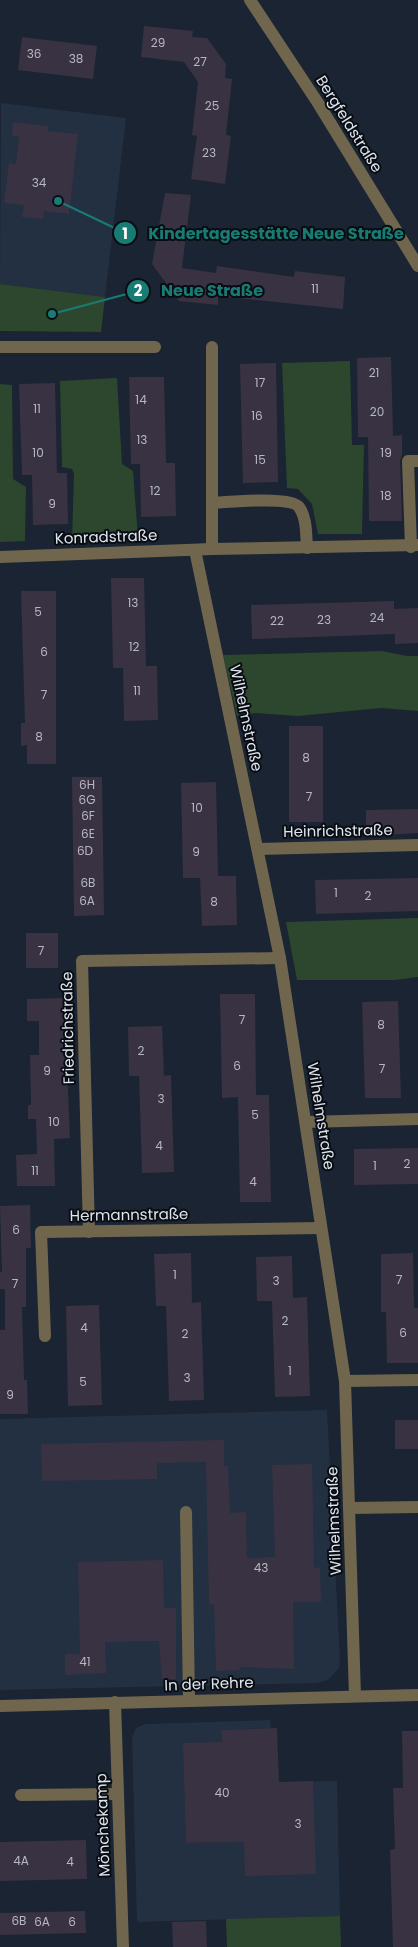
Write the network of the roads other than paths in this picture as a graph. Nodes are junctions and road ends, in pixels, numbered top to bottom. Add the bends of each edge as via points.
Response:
1 (250, 0) edge
2 (418, 266) edge
3 (0, 347) edge
4 (155, 347) dead end
5 (212, 347) dead end
6 (418, 461) edge
7 (212, 503) junction
8 (415, 546) edge
9 (307, 548) junction
10 (212, 549) junction
11 (195, 550) junction
12 (0, 557) edge
13 (418, 845) edge
14 (258, 849) junction
15 (280, 958) junction
16 (418, 1119) edge
17 (306, 1122) junction
18 (321, 1228) junction
19 (89, 1232) junction
20 (45, 1336) dead end
21 (418, 1380) edge
22 (345, 1381) junction
23 (418, 1507) edge
24 (350, 1508) junction
25 (186, 1512) dead end
26 (418, 1695) edge
27 (355, 1696) junction
28 (189, 1700) junction
29 (115, 1702) junction
30 (0, 1706) edge
31 (118, 1794) junction
32 (22, 1795) dead end
33 (123, 1947) edge

1 - 2 street, Bergfeldstraße
3 - 4 street
5 - 7 street
6 - 8 street via 408,461
7 - 9 street via 296,503 305,523
7 - 10 street
8 - 9 street, Konradstraße
9 - 10 street, Konradstraße
10 - 11 street, Konradstraße
11 - 12 street, Konradstraße
11 - 14 street, Wilhelmstraße
13 - 14 street, Heinrichstraße
14 - 15 street, Wilhelmstraße
15 - 17 street, Wilhelmstraße
15 - 19 street, Friedrichstraße via 82,961
16 - 17 street
17 - 18 street, Wilhelmstraße
18 - 19 street, Hermannstraße
18 - 22 street, Wilhelmstraße
19 - 20 street, Hermannstraße via 41,1232
21 - 22 street
22 - 24 street, Wilhelmstraße
23 - 24 street
24 - 27 street, Wilhelmstraße
25 - 28 street
26 - 27 street, In der Rehre
27 - 28 street, In der Rehre
28 - 29 street, In der Rehre
29 - 30 street, In der Rehre
29 - 31 street, Mönchekamp
31 - 32 street
31 - 33 street, Mönchekamp

